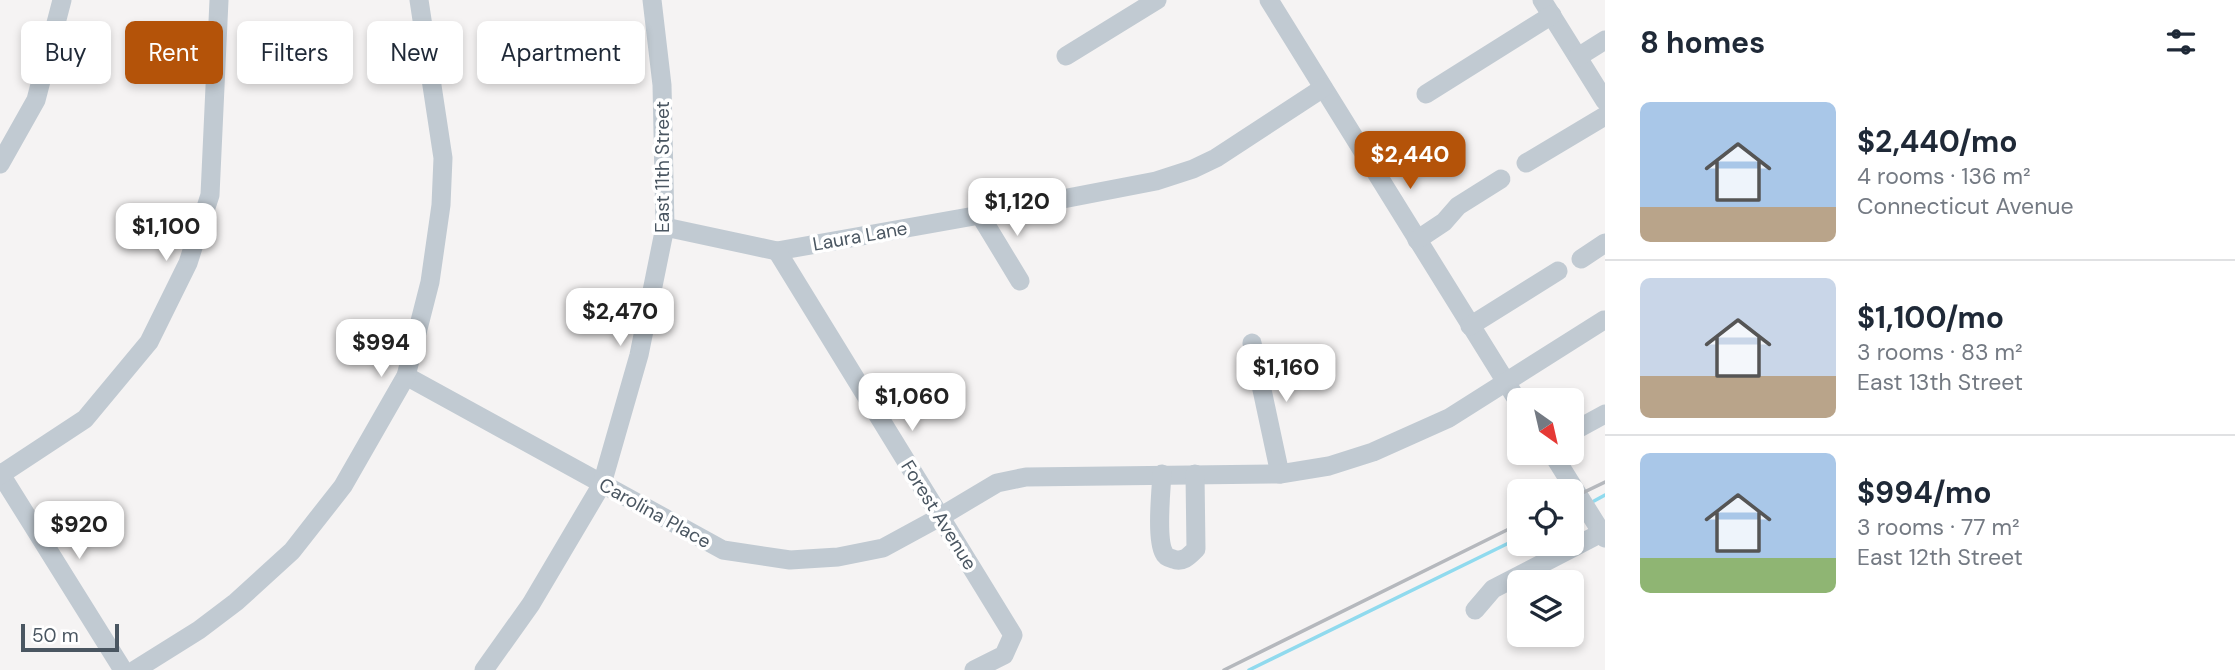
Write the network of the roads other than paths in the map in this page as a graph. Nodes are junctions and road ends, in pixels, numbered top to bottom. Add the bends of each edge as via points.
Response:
1 (62, 0) edge
2 (219, 0) edge
3 (419, 0) edge
4 (652, 0) edge
5 (1157, 0) edge
6 (1269, 0) edge
7 (1547, 8) edge
8 (1605, 40) edge
9 (1066, 56) dead end
10 (1578, 57) junction
11 (1323, 88) junction
12 (1426, 94) dead end
13 (1605, 101) edge
14 (1605, 116) edge
15 (1526, 163) dead end
16 (0, 164) edge
17 (1502, 179) dead end
18 (980, 215) junction
19 (665, 227) junction
20 (1417, 240) junction
21 (1605, 243) edge
22 (777, 251) junction
23 (1581, 259) dead end
24 (1558, 271) dead end
25 (1020, 281) dead end
26 (1604, 320) edge
27 (1470, 326) junction
28 (1252, 343) dead end
29 (406, 376) junction
30 (1505, 382) junction
31 (1509, 388) edge
32 (1605, 414) edge
33 (1584, 425) edge
34 (1560, 466) edge
35 (0, 474) edge
36 (1162, 474) junction
37 (1195, 474) junction
38 (1280, 474) junction
39 (602, 484) junction
40 (940, 517) junction
41 (1604, 534) edge
42 (1475, 610) dead end
43 (123, 670) edge
44 (135, 670) edge
45 (484, 670) edge
46 (974, 670) edge

1 - 16 street via 36,100
2 - 35 street via 210,195 188,264 149,342 85,419
3 - 29 street via 443,159 430,282
4 - 19 street, East 11th Street via 662,85
5 - 9 street
6 - 11 street
7 - 10 street
7 - 12 street
8 - 10 street
10 - 13 street
11 - 18 street, Laura Lane via 1194,169 1156,181
11 - 20 street
14 - 15 street
17 - 20 street via 1458,206
18 - 22 street, Laura Lane
18 - 25 street
19 - 22 street, Laura Lane
19 - 39 street, East 11th Street via 639,355
20 - 27 street
21 - 23 street
22 - 40 street, Forest Avenue
24 - 27 street
26 - 30 street, Carolina Place
27 - 30 street
28 - 38 street
29 - 39 street, Carolina Place
29 - 44 street via 343,486 292,551 236,603
30 - 31 street
30 - 38 street, Carolina Place via 1449,418 1385,447 1329,466
32 - 33 street
34 - 41 street
35 - 43 street
36 - 37 street, Carolina Place
36 - 37 street via 1160,540 1164,554 1180,561 1196,549
36 - 40 street, Carolina Place via 1026,477 997,483
37 - 38 street, Carolina Place
39 - 40 street, Carolina Place via 723,550 790,560 838,558 883,548
39 - 45 street, East 11th Street via 531,604
40 - 46 street, Forest Avenue via 1013,635 1004,655
41 - 42 street via 1493,589

